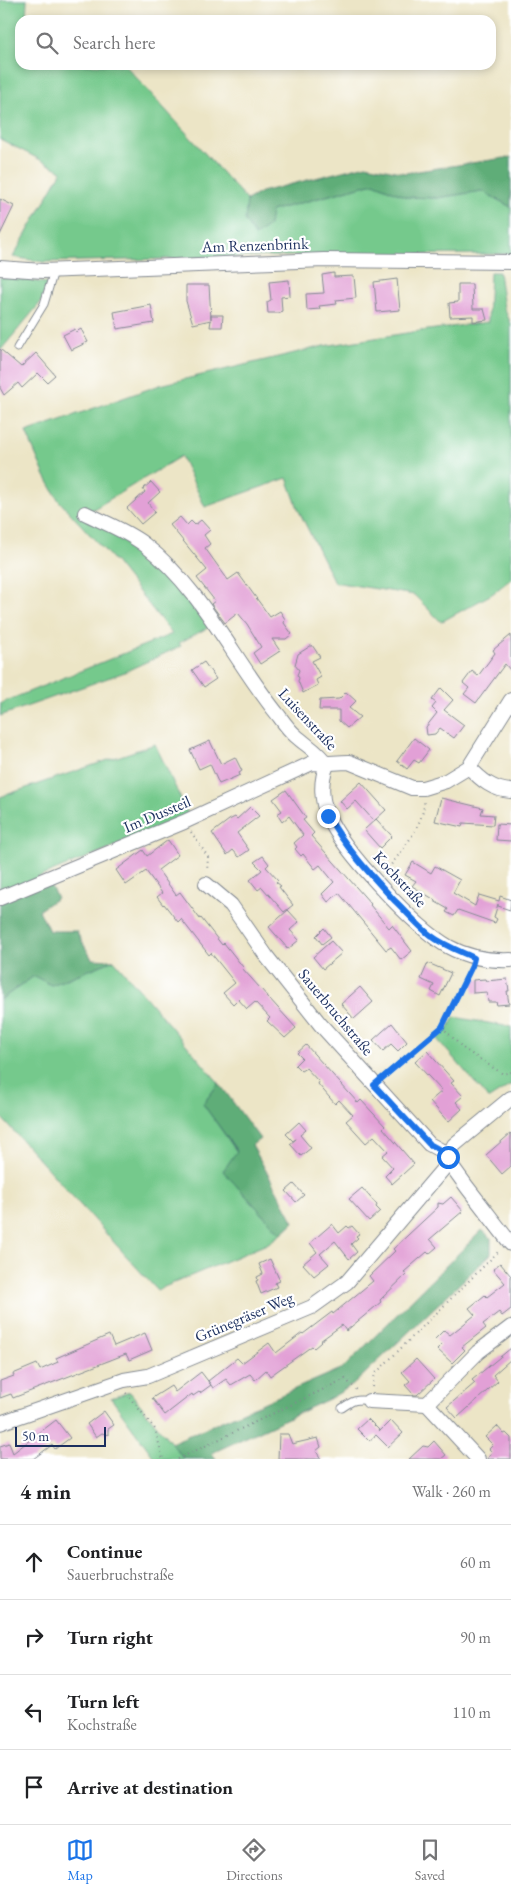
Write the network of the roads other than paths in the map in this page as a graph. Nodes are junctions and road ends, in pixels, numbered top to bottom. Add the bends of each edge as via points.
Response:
1 (511, 262) edge
2 (0, 268) edge
3 (54, 271) junction
4 (17, 348) dead end
5 (85, 513) dead end
6 (511, 700) edge
7 (327, 765) junction
8 (469, 767) junction
9 (511, 790) edge
10 (206, 884) dead end
11 (0, 898) edge
12 (511, 960) edge
13 (511, 1098) edge
14 (448, 1157) junction
15 (510, 1243) edge
16 (511, 1327) edge
17 (370, 1401) joint
18 (427, 1404) junction
19 (342, 1408) dead end
20 (0, 1423) edge
21 (478, 1459) edge

1 - 3 street, Am Renzenbrink via 324,260
2 - 3 street, Am Renzenbrink
3 - 4 lane via 44,304
5 - 7 street, Luisenstraße via 131,535 168,566 201,605 279,716
6 - 8 street
7 - 8 street, Luisenstraße via 349,762 412,788 446,781
7 - 11 street, Im Dussteil via 312,763 184,822
7 - 12 street, Kochstraße via 323,773 322,794 328,816 337,833 378,882 430,934 449,947 474,958
8 - 9 street via 482,781 502,790
10 - 14 street, Sauerbruchstraße via 231,906 320,1024 374,1085 429,1144
13 - 14 street, Grünegräser Weg via 464,1136
14 - 15 street
14 - 20 street, Grünegräser Weg via 347,1282 312,1307 148,1376 124,1380
16 - 18 street via 478,1352
17 - 18 street
17 - 19 lane via 353,1400
18 - 21 street

